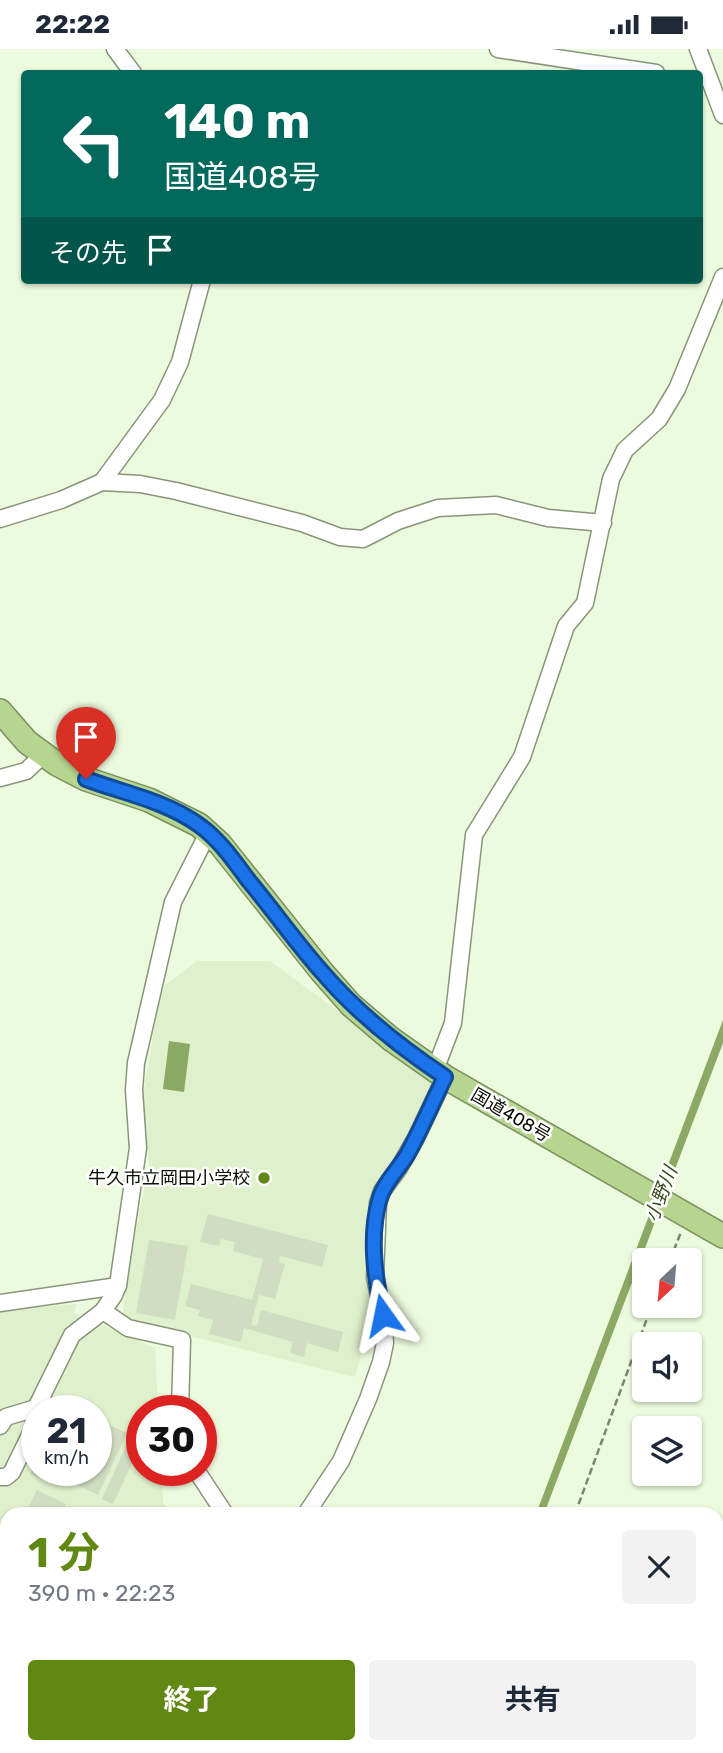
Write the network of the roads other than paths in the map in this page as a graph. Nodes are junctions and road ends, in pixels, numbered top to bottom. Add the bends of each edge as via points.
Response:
1 (115, 49) edge
2 (498, 49) edge
3 (698, 49) edge
4 (132, 70) edge
5 (636, 70) edge
6 (711, 82) edge
7 (723, 115) edge
8 (723, 277) edge
9 (201, 284) edge
10 (102, 482) junction
11 (0, 519) edge
12 (603, 523) junction
13 (0, 711) edge
14 (43, 755) junction
15 (0, 778) edge
16 (208, 833) junction
17 (440, 1074) junction
18 (723, 1236) edge
19 (118, 1286) junction
20 (0, 1303) edge
21 (103, 1311) junction
22 (42, 1395) edge
23 (180, 1395) edge
24 (21, 1412) edge
25 (0, 1426) edge
26 (21, 1454) edge
27 (0, 1477) edge
28 (207, 1486) edge
29 (220, 1507) edge
30 (311, 1507) edge

1 - 4 street
2 - 5 street
3 - 6 street
6 - 7 street
8 - 12 street via 677,389 659,419 620,460 611,479
9 - 10 street via 180,362 162,400
10 - 11 street
10 - 12 street via 176,491 340,537 363,539 438,508 496,505 548,518
12 - 17 street via 585,603 566,626 522,757 474,835 453,1023
13 - 14 highway, 国道408号
14 - 15 street via 26,771
14 - 16 highway, 国道408号 via 86,779 178,813
16 - 17 highway, 国道408号 via 351,1005
16 - 19 street via 173,902 144,1026 134,1090 135,1178
17 - 18 highway, 国道408号
17 - 30 street via 416,1138 378,1203 375,1276 385,1343 381,1362 341,1461
19 - 20 street
19 - 21 street
21 - 22 street via 72,1335
21 - 23 street via 128,1328 182,1340
24 - 25 street via 6,1417
26 - 27 street via 12,1472
28 - 29 street

